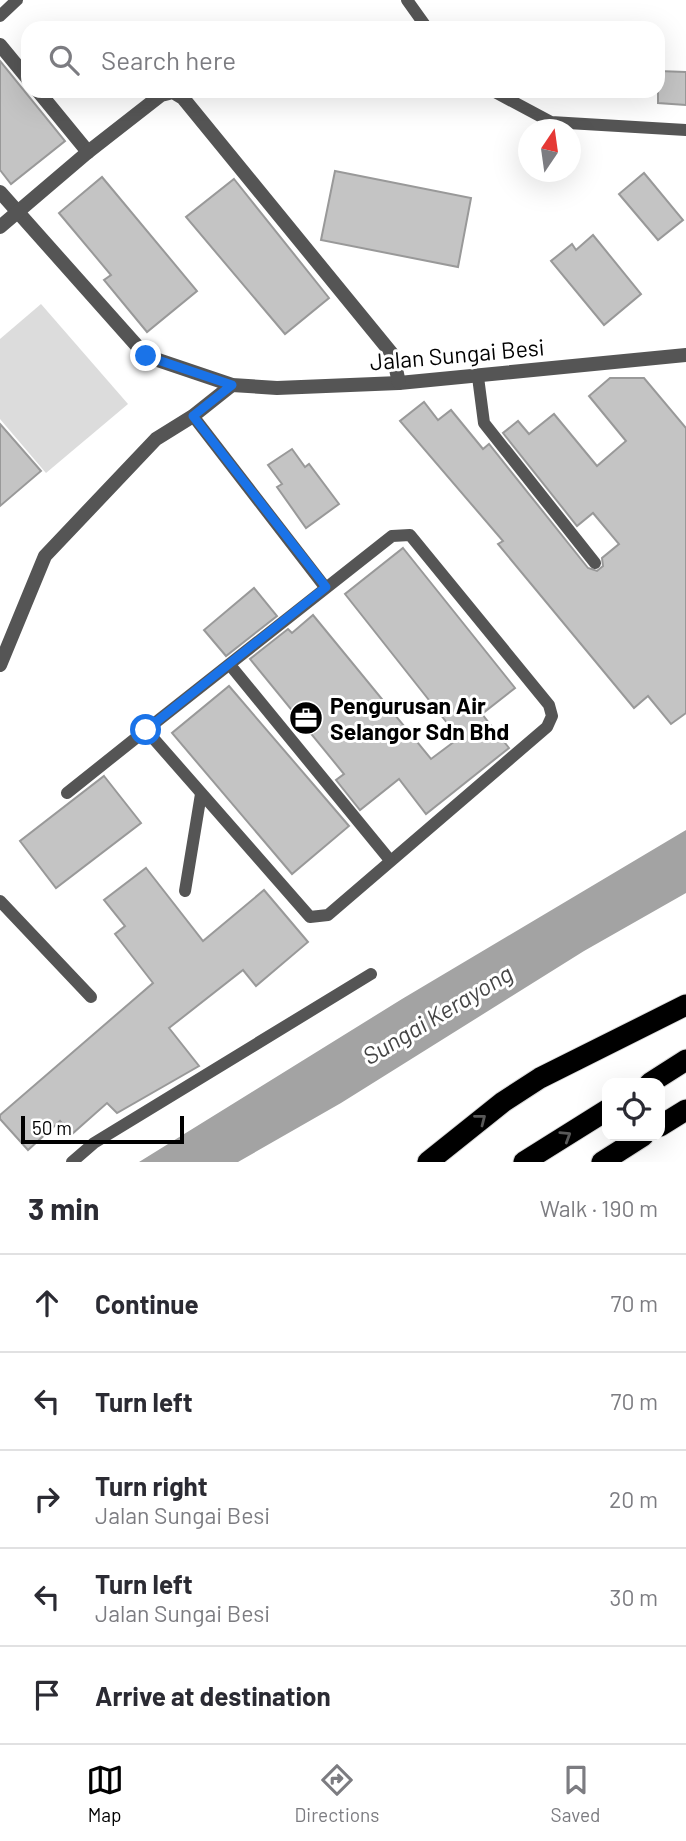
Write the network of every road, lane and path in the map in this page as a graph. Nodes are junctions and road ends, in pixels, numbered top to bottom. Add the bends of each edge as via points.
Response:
1 (17, 0) edge
2 (407, 0) edge
3 (0, 16) edge
4 (422, 21) edge
5 (0, 45) edge
6 (21, 70) edge
7 (44, 98) edge
8 (157, 98) edge
9 (183, 98) edge
10 (507, 98) edge
11 (686, 130) edge
12 (88, 152) junction
13 (0, 191) edge
14 (18, 214) junction
15 (0, 227) edge
16 (686, 355) edge
17 (478, 377) junction
18 (398, 383) junction
19 (232, 385) junction
20 (193, 416) junction
21 (595, 563) dead end
22 (326, 587) junction
23 (0, 665) edge
24 (230, 666) junction
25 (146, 730) junction
26 (67, 793) dead end
27 (201, 794) junction
28 (389, 859) junction
29 (185, 891) dead end
30 (0, 901) edge
31 (371, 974) dead end
32 (91, 998) dead end
33 (686, 1005) edge
34 (686, 1060) edge
35 (658, 1078) edge
36 (686, 1110) edge
37 (602, 1113) edge
38 (665, 1123) edge
39 (635, 1141) edge
40 (72, 1162) edge
41 (428, 1162) edge
42 (524, 1162) edge
43 (602, 1162) edge

1 - 3 lane
2 - 4 lane
5 - 6 street
7 - 12 street
8 - 12 street
9 - 18 street via 393,355
10 - 11 lane via 551,122
12 - 14 street
13 - 14 street, Jalan Sungai Besi
14 - 15 street
14 - 19 street, Jalan Sungai Besi via 146,356
16 - 17 street, Jalan Sungai Besi
17 - 18 street, Jalan Sungai Besi
17 - 21 lane via 484,422
18 - 19 street, Jalan Sungai Besi via 277,388
19 - 20 street
20 - 22 lane
20 - 23 street via 156,439 45,556
22 - 24 lane
22 - 28 lane via 392,536 410,535 549,705 552,716 547,727
24 - 25 lane
24 - 28 lane
25 - 26 lane
25 - 27 lane
27 - 28 lane via 310,917 328,915
27 - 29 lane
30 - 32 lane
31 - 40 lane
41 -> 33 highway via 540,1078
34 - 35 highway
36 - 38 highway
42 -> 37 highway
39 - 43 highway

